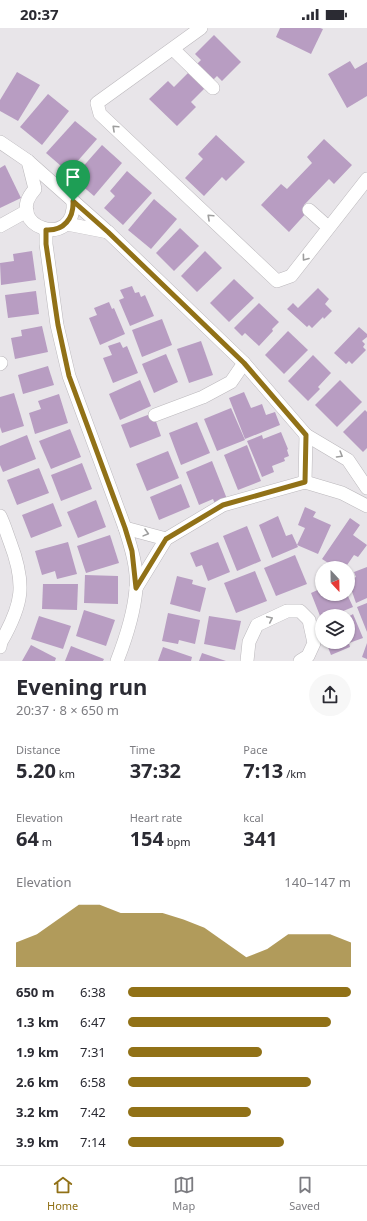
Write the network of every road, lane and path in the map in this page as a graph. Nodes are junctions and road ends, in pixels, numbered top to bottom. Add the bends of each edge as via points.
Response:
1 (201, 28) edge
2 (173, 49) junction
3 (213, 88) dead end
4 (0, 142) edge
5 (28, 161) junction
6 (367, 179) edge
7 (54, 184) junction
8 (35, 189) junction
9 (73, 201) junction
10 (309, 210) dead end
11 (27, 211) junction
12 (67, 224) junction
13 (0, 226) edge
14 (328, 227) junction
15 (42, 228) junction
16 (108, 232) junction
17 (244, 363) junction
18 (155, 415) dead end
19 (306, 435) junction
20 (305, 482) junction
21 (367, 488) edge
22 (367, 506) edge
23 (0, 516) edge
24 (125, 528) junction
25 (166, 539) junction
26 (136, 588) junction
27 (0, 647) edge
28 (117, 661) edge
29 (247, 661) edge
30 (300, 661) edge

1 - 2 street
2 - 3 street
14 -> 2 street via 291,276 277,281 100,114 97,103
4 - 5 street
5 - 7 street
5 - 8 street
6 - 14 street
7 - 8 street via 42,185
7 - 9 street
8 - 11 street via 28,200
9 - 12 street via 72,217
9 - 16 street
10 - 14 street
11 - 13 street
11 - 15 street via 31,221
12 - 15 street via 60,228
12 - 16 street
15 - 24 street via 69,376
16 - 17 street
17 - 18 street via 231,382 203,397
17 - 19 street
19 - 20 street
19 -> 21 street via 348,460
20 - 22 street via 342,493
20 - 25 street via 223,505
23 - 27 street via 18,562 21,577 16,614
24 -> 25 street
24 - 26 street via 132,551
25 - 26 street
26 - 28 street via 126,639
29 -> 30 street via 249,642 257,625 287,611 300,611 309,620 314,644 308,656

